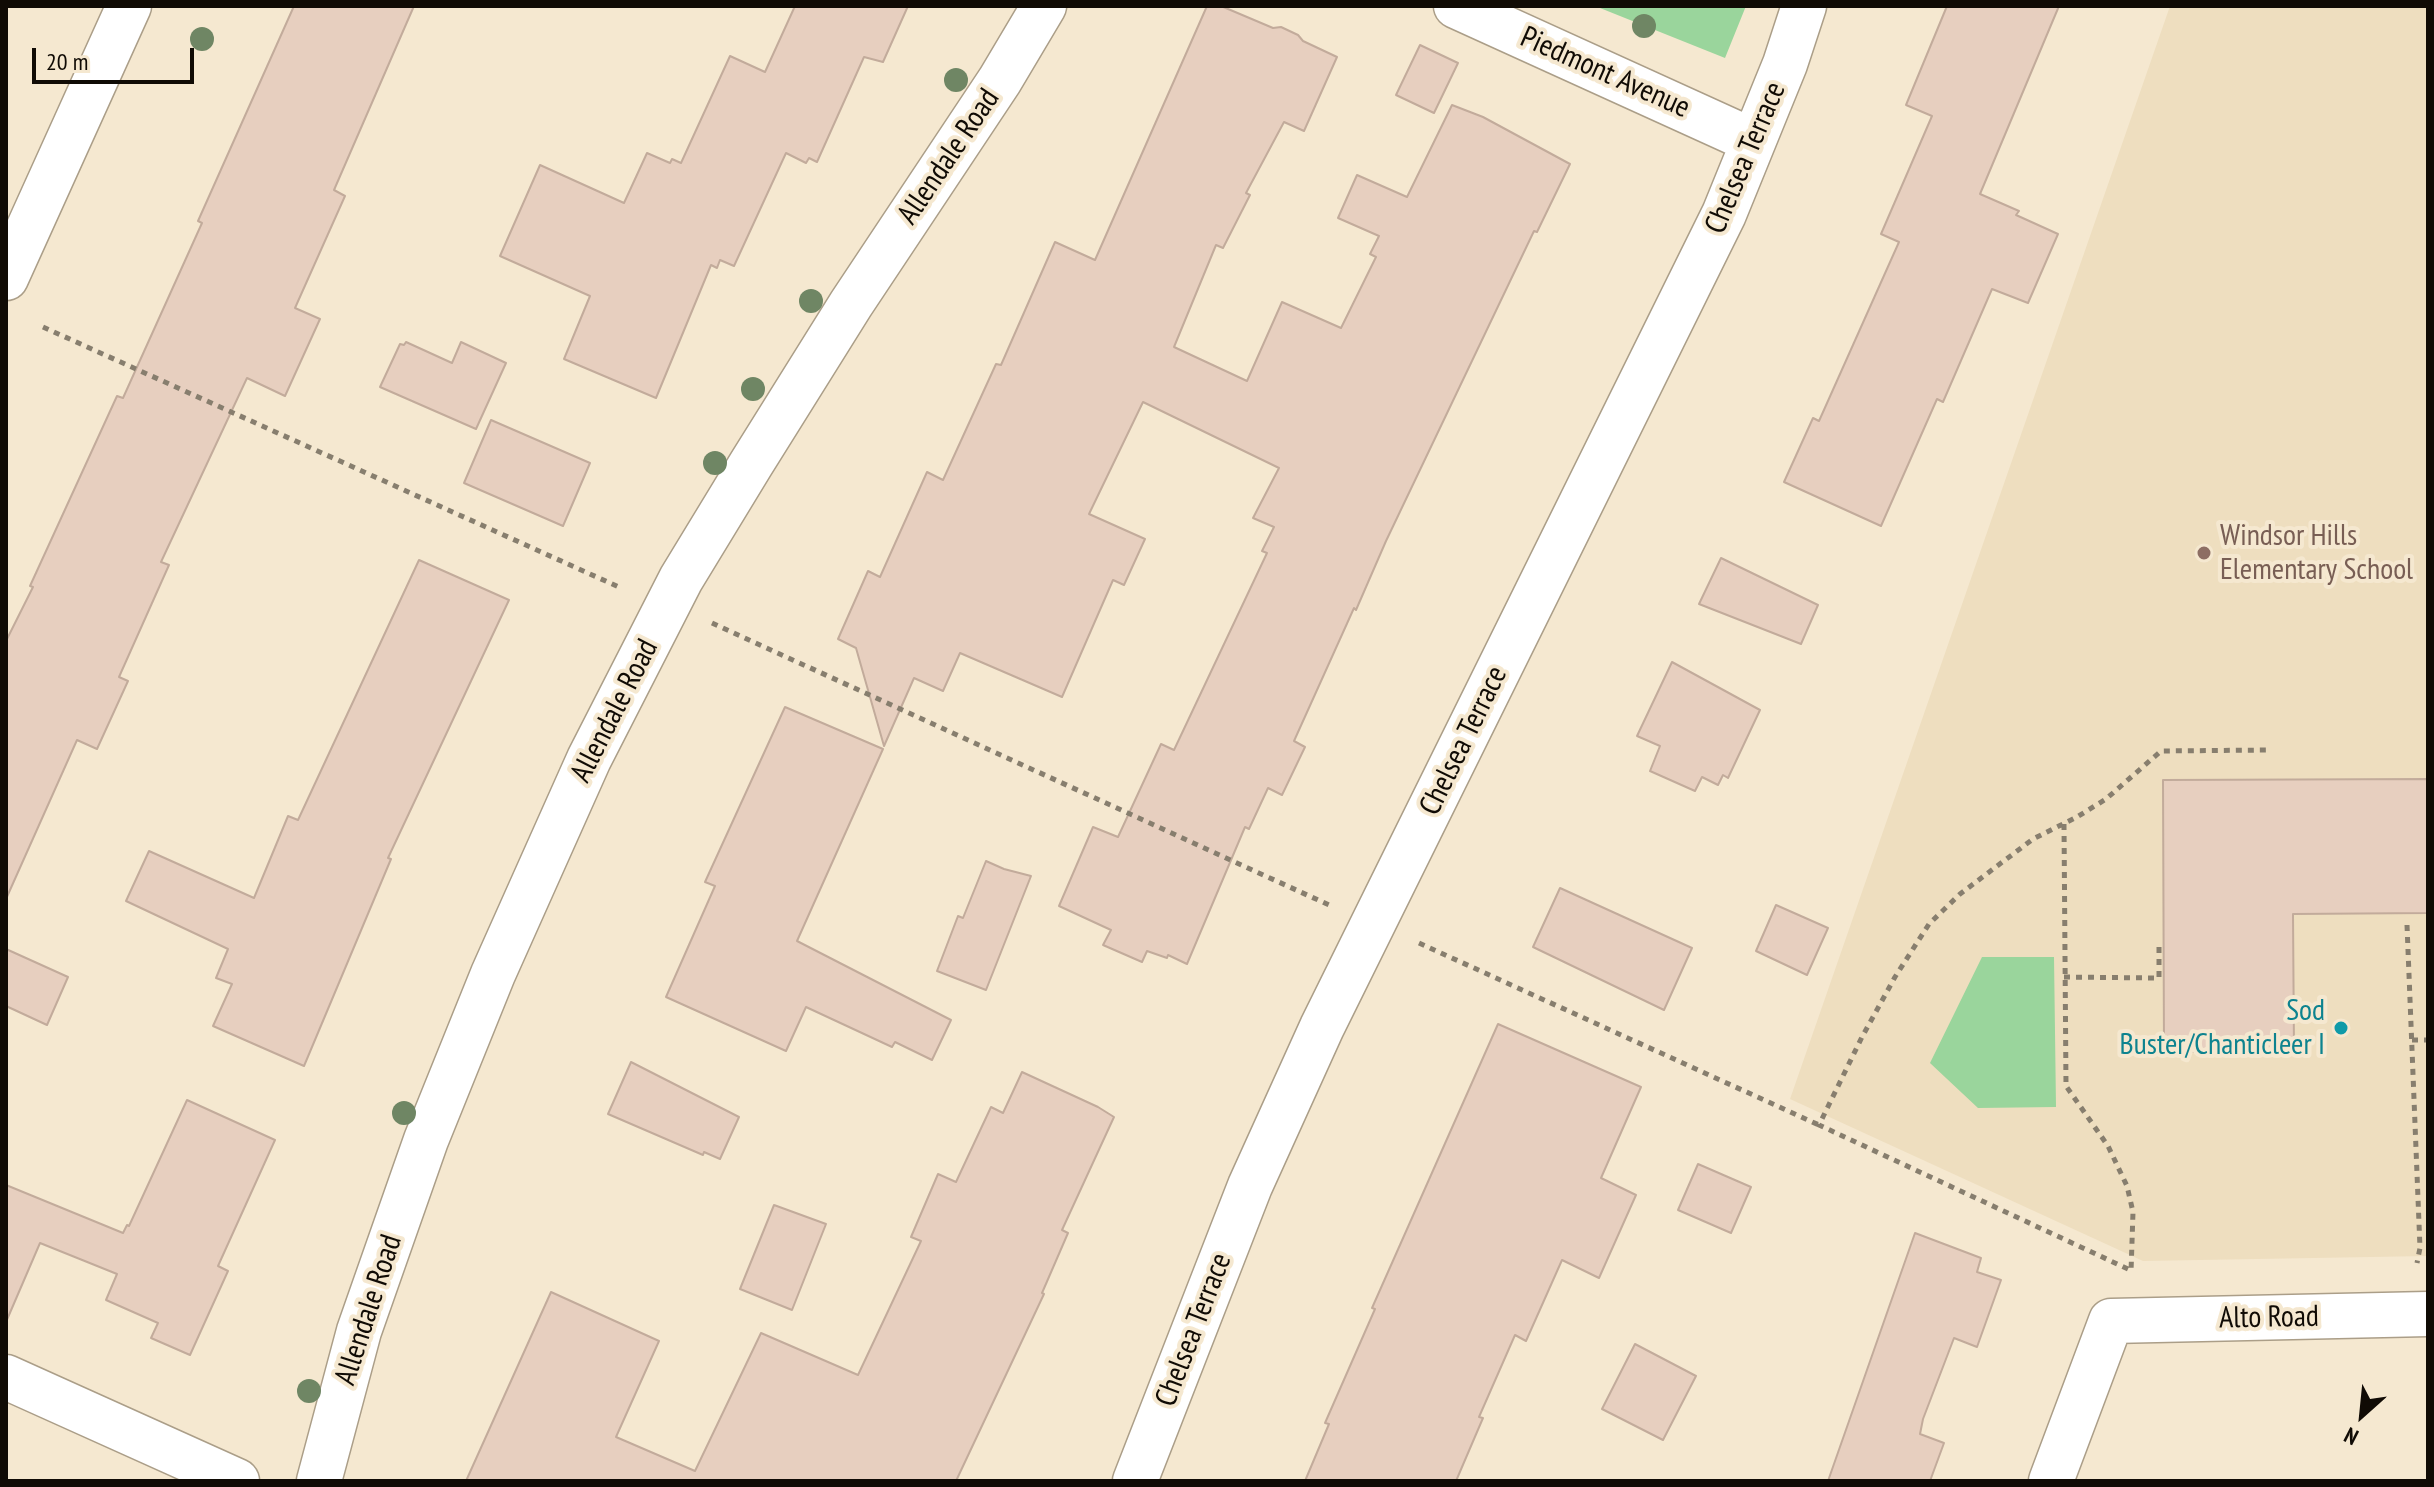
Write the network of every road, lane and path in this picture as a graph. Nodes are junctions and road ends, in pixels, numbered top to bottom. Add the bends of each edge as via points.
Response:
1 (129, 6) edge
2 (1044, 6) edge
3 (1456, 6) edge
4 (1804, 6) edge
5 (1753, 141) junction
6 (6, 278) edge
7 (43, 327) dead end
8 (622, 588) dead end
9 (709, 622) dead end
10 (2270, 750) dead end
11 (2064, 824) junction
12 (1341, 911) dead end
13 (2407, 925) dead end
14 (2159, 941) dead end
15 (1416, 942) dead end
16 (2064, 977) junction
17 (2412, 1040) junction
18 (2428, 1040) edge
19 (1819, 1125) junction
20 (2417, 1165) junction
21 (2428, 1165) edge
22 (2409, 1273) dead end
23 (2428, 1314) edge
24 (6, 1377) edge
25 (237, 1481) edge
26 (319, 1481) edge
27 (1135, 1481) edge
28 (2051, 1481) edge

1 - 6 street
2 - 26 street, Allendale Road via 681,579 589,759 426,1140 359,1331
3 - 5 street, Piedmont Avenue
4 - 5 street, Chelsea Terrace
5 - 27 street, Chelsea Terrace via 1718,228 1322,1027 1250,1186
7 - 8 path
9 - 12 path
10 - 11 path via 2161,751 2106,799
11 - 16 path
11 - 19 path via 2015,852 1929,924 1862,1037
13 - 17 path
14 - 16 path via 2159,978
15 - 19 path
16 - 19 path via 2066,1086 2108,1146 2127,1186 2133,1212 2131,1273
17 - 18 path
17 - 20 path
20 - 21 path
20 - 22 path via 2420,1248
23 - 28 street, Alto Road via 2111,1321
24 - 25 street

